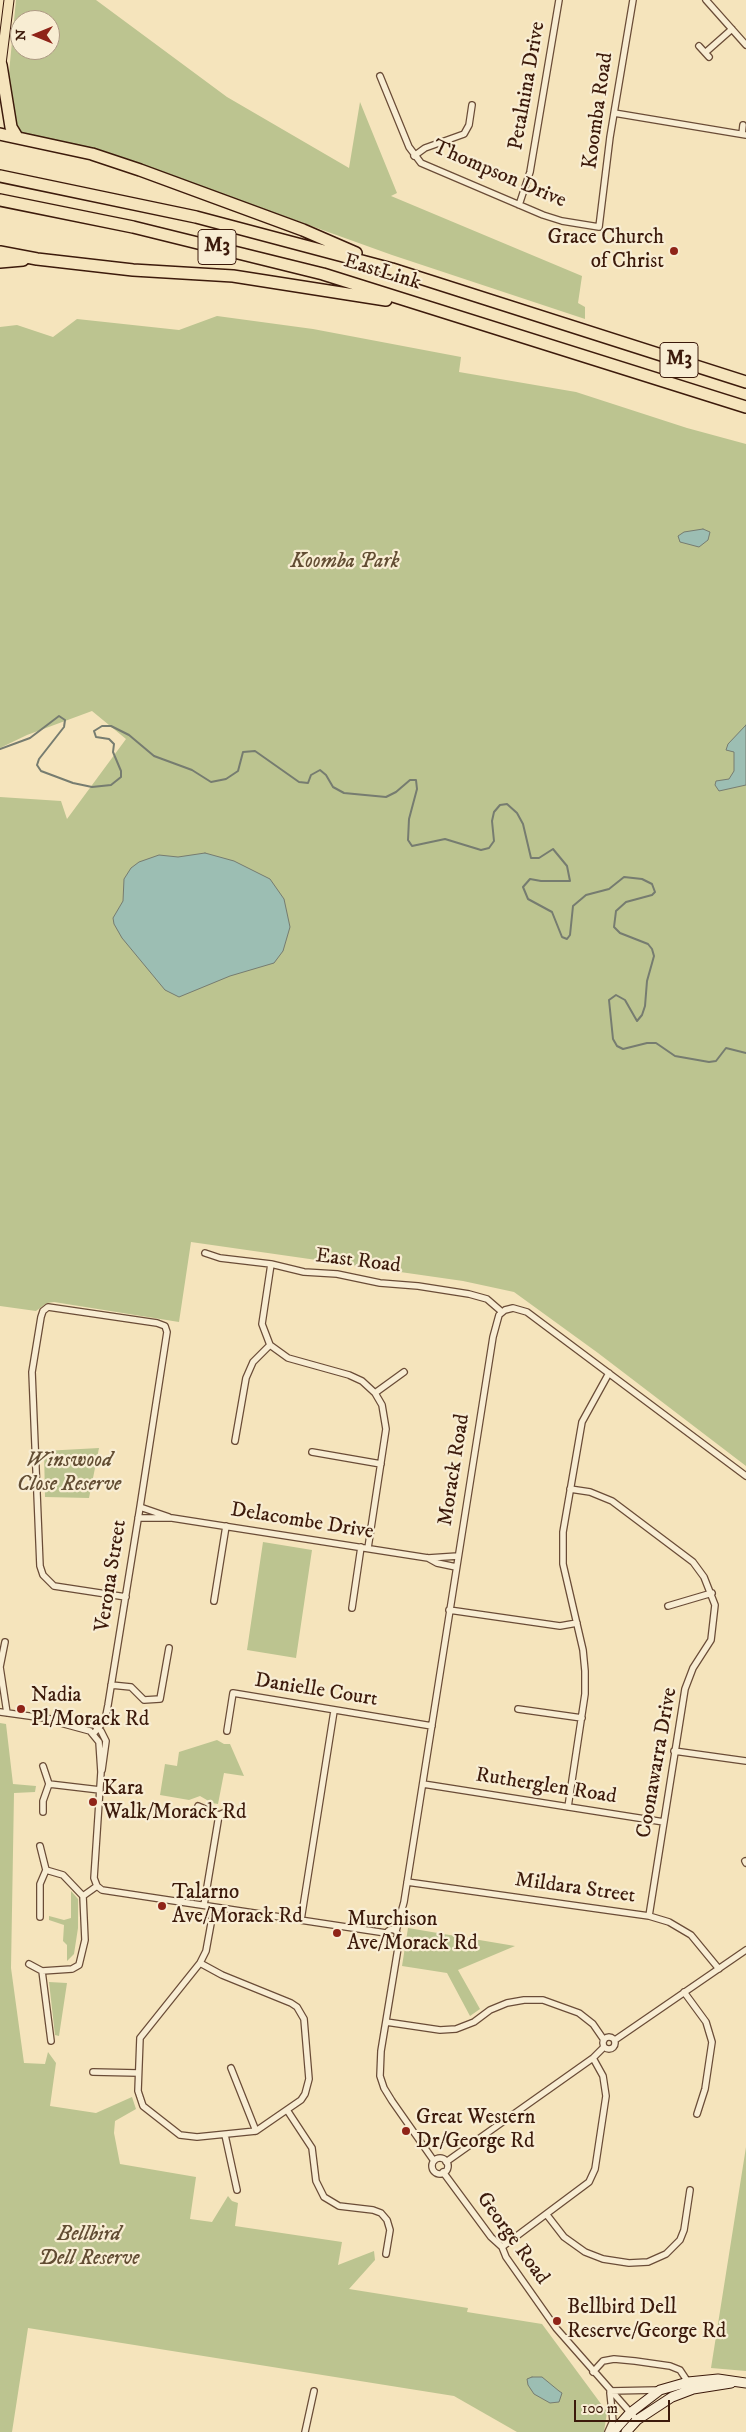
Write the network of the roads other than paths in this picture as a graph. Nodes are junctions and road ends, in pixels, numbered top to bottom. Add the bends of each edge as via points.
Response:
1 (559, 0) edge
2 (633, 0) edge
3 (706, 0) edge
4 (9, 1) edge
5 (0, 15) edge
6 (732, 30) junction
7 (746, 45) edge
8 (698, 46) dead end
9 (1, 68) edge
10 (380, 76) dead end
11 (472, 105) dead end
12 (614, 113) junction
13 (743, 125) dead end
14 (0, 134) edge
15 (744, 135) edge
16 (17, 138) junction
17 (414, 156) junction
18 (2, 177) edge
19 (0, 200) edge
20 (519, 205) junction
21 (598, 227) joint
22 (0, 252) edge
23 (37, 259) junction
24 (0, 262) edge
25 (392, 269) junction
26 (430, 308) junction
27 (746, 382) edge
28 (746, 407) edge
29 (206, 1253) dead end
30 (271, 1264) junction
31 (502, 1312) junction
32 (270, 1345) junction
33 (404, 1372) dead end
34 (609, 1374) junction
35 (375, 1393) junction
36 (235, 1441) dead end
37 (312, 1452) dead end
38 (381, 1464) junction
39 (746, 1476) edge
40 (570, 1490) junction
41 (140, 1507) junction
42 (138, 1518) junction
43 (172, 1518) junction
44 (226, 1526) junction
45 (365, 1548) junction
46 (458, 1556) junction
47 (428, 1558) junction
48 (456, 1567) junction
49 (712, 1593) junction
50 (126, 1597) junction
51 (214, 1601) dead end
52 (668, 1606) dead end
53 (352, 1608) dead end
54 (450, 1610) junction
55 (577, 1624) junction
56 (5, 1642) dead end
57 (169, 1648) dead end
58 (111, 1685) junction
59 (518, 1709) dead end
60 (334, 1711) junction
61 (0, 1712) edge
62 (7, 1714) junction
63 (582, 1718) junction
64 (432, 1726) junction
65 (97, 1731) junction
66 (227, 1731) dead end
67 (674, 1751) junction
68 (746, 1761) edge
69 (43, 1766) dead end
70 (48, 1784) junction
71 (423, 1784) junction
72 (100, 1790) junction
73 (198, 1806) dead end
74 (568, 1807) junction
75 (228, 1811) dead end
76 (43, 1812) dead end
77 (219, 1815) junction
78 (664, 1822) junction
79 (40, 1846) dead end
80 (46, 1870) junction
81 (407, 1882) junction
82 (97, 1886) junction
83 (83, 1896) junction
84 (204, 1905) junction
85 (214, 1907) junction
86 (648, 1916) junction
87 (40, 1917) dead end
88 (301, 1920) junction
89 (396, 1932) junction
90 (386, 1933) junction
91 (394, 1940) junction
92 (746, 1950) edge
93 (200, 1963) junction
94 (29, 1964) dead end
95 (719, 1969) junction
96 (42, 1971) junction
97 (684, 1992) junction
98 (386, 2022) junction
99 (604, 2040) junction
100 (614, 2040) junction
101 (51, 2042) dead end
102 (604, 2047) junction
103 (593, 2058) junction
104 (230, 2068) dead end
105 (93, 2072) dead end
106 (138, 2073) junction
107 (287, 2110) junction
108 (697, 2114) dead end
109 (256, 2131) junction
110 (225, 2135) junction
111 (434, 2160) junction
112 (446, 2162) junction
113 (443, 2172) junction
114 (237, 2190) dead end
115 (690, 2190) dead end
116 (547, 2215) junction
117 (502, 2247) junction
118 (386, 2254) dead end
119 (593, 2372) junction
120 (688, 2382) junction
121 (736, 2382) junction
122 (746, 2383) edge
123 (660, 2390) junction
124 (314, 2391) dead end
125 (610, 2391) junction
126 (630, 2413) junction
127 (637, 2420) junction
128 (305, 2432) edge
129 (608, 2432) edge
130 (613, 2432) edge
131 (626, 2432) edge

1 - 20 street, Petalnina Drive via 530,172
2 - 12 street, Koomba Road
3 - 6 street
4 - 5 main road
4 - 9 main road
6 - 7 street
6 - 8 street via 708,55
9 - 16 highway via 11,127
10 - 17 street, Thompson Drive
11 - 17 street via 464,134
12 - 15 street
12 - 21 street, Koomba Road
13 - 15 street
14 - 16 highway
16 - 25 highway via 92,154 140,170 303,230
17 - 20 street, Thompson Drive via 429,168
18 - 25 highway, EastLink / M3 via 196,217
19 - 26 highway, EastLink / M3 via 215,246 323,274
20 - 21 street, Thompson Drive via 558,220
22 - 23 highway
23 - 24 highway
23 - 26 highway via 133,270 233,276
25 - 27 highway, EastLink / M3
26 - 28 highway, EastLink / M3
29 - 30 street, East Road via 220,1258
30 - 31 street, East Road via 304,1272 337,1274 481,1297
30 - 32 street via 262,1324
31 - 34 street via 513,1308 527,1312
31 - 46 street, Morack Road via 496,1320
32 - 35 street via 288,1358 349,1375
32 - 36 street via 254,1362 246,1378
33 - 35 street
34 - 39 street
34 - 40 street via 582,1422
35 - 38 street via 382,1405 386,1428
37 - 38 street
38 - 45 street
40 - 49 street, Coonawarra Drive via 590,1492 612,1501 693,1562
40 - 55 street via 563,1532 563,1564
41 - 42 street, Verona Street
41 - 43 street, Delacombe Drive
41 - 50 street, Verona Street via 166,1326 53,1307 45,1310 32,1372 40,1566 43,1575 54,1586
42 - 43 street, Delacombe Drive
42 - 50 street, Verona Street
43 - 44 street, Delacombe Drive
44 - 45 street, Delacombe Drive
44 - 51 street
45 - 47 street, Delacombe Drive
45 - 53 street
46 - 47 street, Delacombe Drive
46 - 48 street, Morack Road
47 - 48 street, Delacombe Drive
48 - 54 street, Morack Road
49 - 52 street
49 - 67 street, Coonawarra Drive via 715,1606 711,1640 693,1668 685,1689
50 - 58 street, Verona Street
54 - 55 street via 560,1626
54 - 64 street, Morack Road
55 - 63 street via 586,1671
56 - 62 street via 0,1667
57 - 58 street via 160,1699 144,1700 131,1687
58 - 65 street, Verona Street via 105,1720
59 - 63 street
60 - 64 street, Danielle Court
60 - 66 street, Danielle Court via 233,1694
60 - 88 street
61 - 62 street
62 - 65 street
63 - 74 street
64 - 71 street, Morack Road
65 - 72 street
67 - 68 street
67 - 78 street, Coonawarra Drive
69 - 70 street
70 - 72 street
70 - 76 street
71 - 74 street, Rutherglen Road
71 - 81 street, Morack Road
72 - 82 street via 94,1871
73 - 77 street
74 - 78 street, Rutherglen Road
75 - 77 street
77 - 84 street
78 - 86 street, Coonawarra Drive
79 - 80 street
80 - 83 street via 63,1875
80 - 87 street via 40,1884
81 - 86 street, Mildara Street
81 - 89 street, Morack Road
82 - 83 street
82 - 84 street via 102,1890
83 - 96 street via 85,1940 79,1966
84 - 85 street
85 - 88 street
85 - 93 street via 206,1951
86 - 95 street, Mildara Street via 670,1922 691,1935
88 - 90 street
89 - 90 street via 392,1929
89 - 91 street
90 - 91 street
91 - 98 street via 398,1948
92 - 95 street
93 - 106 street via 140,2038
93 - 107 street via 291,2004 300,2012 304,2019 308,2087 301,2100
94 - 96 street
95 - 97 street
96 - 101 street
97 - 100 street
97 - 108 street via 706,2022 712,2042 705,2089
98 - 99 street via 456,2030 507,2003 543,2000 579,2013 593,2024
98 - 111 street via 380,2063 384,2088
99 - 100 street via 609,2037
99 - 102 street
100 - 102 street via 616,2045 613,2049
102 - 103 street
103 - 112 street
103 - 116 street via 603,2076 606,2096 595,2170 588,2182
104 - 109 street
105 - 106 street
106 - 110 street via 138,2091 143,2106 180,2135
107 - 109 street
107 - 118 street via 312,2148 316,2181 324,2197 339,2206 373,2210 387,2220 390,2230
109 - 110 street
110 - 114 street
111 - 112 street via 441,2158
111 - 113 street via 434,2171
112 - 113 street
113 - 117 street, George Road
115 - 116 street via 680,2240 666,2254 648,2262 603,2259 585,2252 564,2237
116 - 117 street
117 - 119 street, George Road via 556,2328
119 - 120 street via 603,2361 614,2359 670,2366 680,2370
119 - 125 street, George Road
120 - 121 street via 718,2379
120 - 123 street
121 - 122 street
121 - 127 street via 693,2389 654,2407
123 - 125 street
123 - 126 street
124 - 128 street
125 - 126 street, George Road
125 - 129 street via 613,2421
126 - 127 street, George Road
126 - 130 street
127 - 131 street

